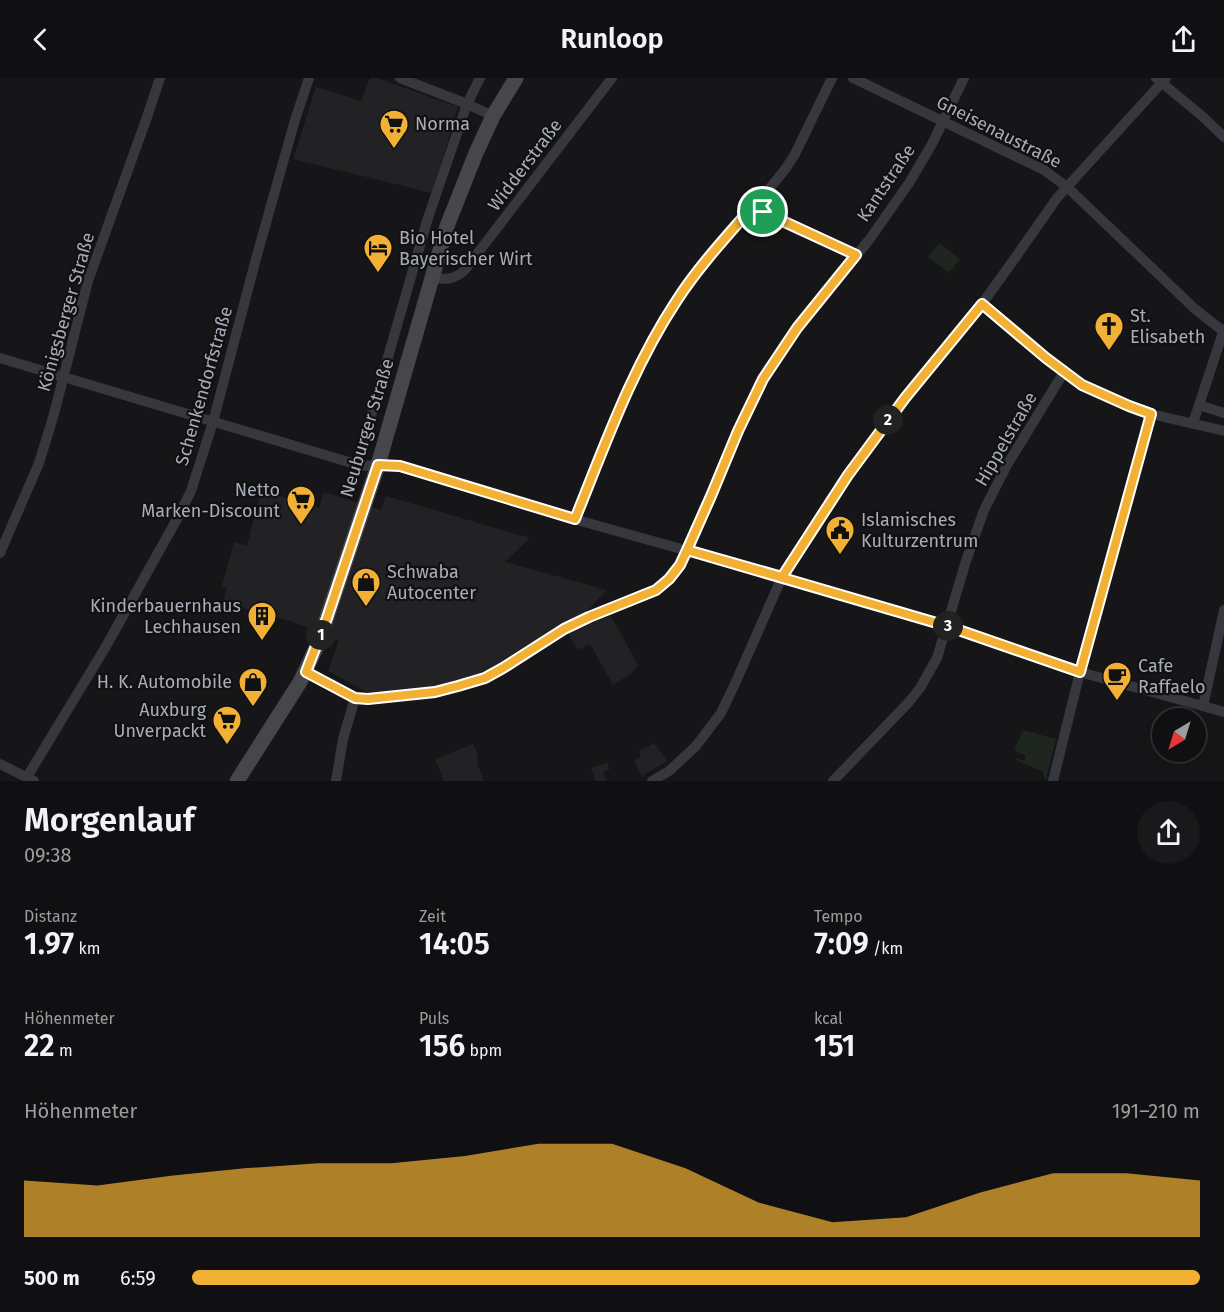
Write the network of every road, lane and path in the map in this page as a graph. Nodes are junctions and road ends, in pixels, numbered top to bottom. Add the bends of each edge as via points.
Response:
1 (160, 78) edge
2 (309, 78) edge
3 (400, 78) edge
4 (480, 78) edge
5 (516, 78) edge
6 (612, 78) edge
7 (832, 78) edge
8 (853, 78) edge
9 (964, 78) edge
10 (1161, 79) edge
11 (467, 104) junction
12 (493, 116) junction
13 (943, 122) junction
14 (1224, 137) edge
15 (1067, 187) junction
16 (754, 205) junction
17 (856, 255) junction
18 (431, 277) junction
19 (982, 304) junction
20 (1223, 330) edge
21 (0, 358) edge
22 (1064, 372) junction
23 (64, 377) junction
24 (1199, 405) junction
25 (1224, 413) edge
26 (1151, 414) junction
27 (213, 422) junction
28 (1194, 423) junction
29 (1224, 431) edge
30 (357, 465) junction
31 (378, 465) junction
32 (575, 519) junction
33 (687, 550) junction
34 (0, 553) edge
35 (782, 577) junction
36 (1224, 610) edge
37 (947, 626) junction
38 (306, 672) junction
39 (1080, 672) junction
40 (355, 698) junction
41 (1203, 706) junction
42 (1224, 712) edge
43 (0, 764) edge
44 (30, 779) edge
45 (237, 781) edge
46 (336, 781) edge
47 (652, 781) edge
48 (833, 781) edge
49 (1053, 781) edge

1 - 23 street, Königsberger Straße via 88,281
2 - 27 street, Schenkendorfstraße
3 - 11 street
4 - 11 street, Neuburger Straße
5 - 12 street, Neuburger Straße
6 - 18 street, Widderstraße via 464,271 451,279
7 - 16 street via 792,159
8 - 13 street, Gneisenaustraße
9 - 13 street, Kantstraße
10 - 14 street
10 - 15 street
11 - 12 street
11 - 30 street, Neuburger Straße via 427,221
12 - 18 street, Neuburger Straße via 447,225
13 - 15 street, Gneisenaustraße via 1044,171
13 - 17 street, Kantstraße via 909,183
15 - 19 street
15 - 20 street, Gneisenaustraße via 1195,309
16 - 17 street via 772,218
16 - 32 street via 696,272 661,326 631,382
17 - 33 street, Kantstraße via 797,328 763,379
18 - 31 street, Neuburger Straße
19 - 22 street
19 - 35 street via 848,475
20 - 24 street
21 - 23 street
22 - 26 street via 1082,385
22 - 37 street, Hippelstraße via 984,510
23 - 27 street
23 - 34 street, Königsberger Straße via 39,463
24 - 25 street
24 - 28 street
26 - 28 street
26 - 39 street
27 - 30 street
27 - 44 street, Schenkendorfstraße via 177,519
28 - 29 street
30 - 31 street
31 - 32 street via 400,466
31 - 38 street, Neuburger Straße
32 - 33 street
33 - 35 street
33 - 40 street, Kantstraße via 680,565 656,590 564,629 485,678 435,692
35 - 37 street
35 - 47 street via 721,713 696,746
36 - 41 street
37 - 39 street
37 - 48 street, Hippelstraße via 937,658 920,688
38 - 40 street, Kantstraße
38 - 45 street, Neuburger Straße
39 - 41 street
39 - 49 street
40 - 46 street
41 - 42 street
43 - 44 street

